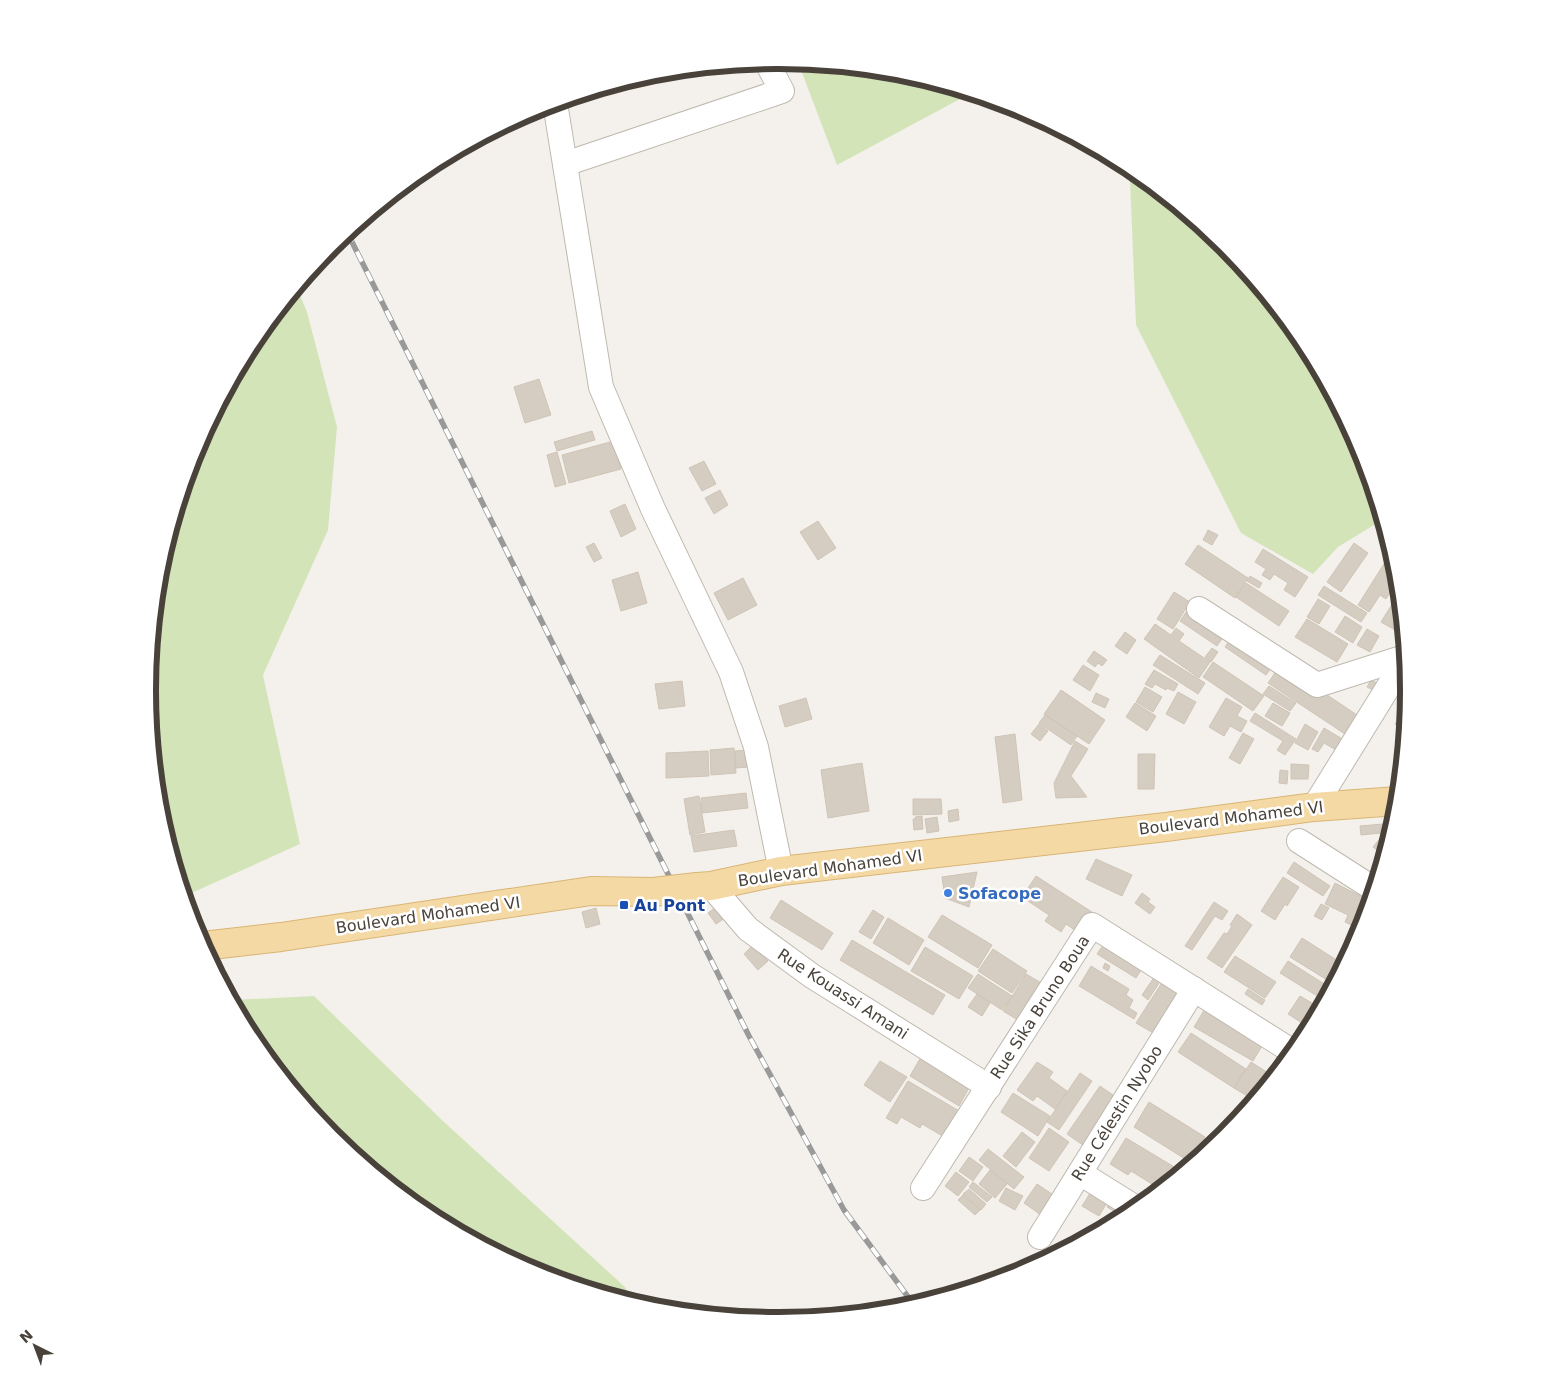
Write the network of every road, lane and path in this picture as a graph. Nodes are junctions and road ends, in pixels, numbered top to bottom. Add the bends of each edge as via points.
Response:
1 (770, 69) edge
2 (555, 110) edge
3 (564, 164) junction
4 (1199, 609) dead end
5 (1399, 660) edge
6 (1399, 668) edge
7 (1390, 802) edge
8 (1314, 807) junction
9 (1299, 841) dead end
10 (781, 871) junction
11 (1368, 885) edge
12 (704, 886) junction
13 (211, 945) edge
14 (1194, 989) junction
15 (1286, 1048) edge
16 (989, 1087) junction
17 (1080, 1173) junction
18 (923, 1188) dead end
19 (1128, 1203) edge
20 (1040, 1237) dead end

1 - 3 street via 782,91
2 - 3 street
3 - 10 street via 601,387 731,672 756,748
4 - 5 street via 1316,686
6 - 8 street
7 - 8 main road, Boulevard Mohamed VI
8 - 10 main road, Boulevard Mohamed VI
9 - 11 street
10 - 12 main road, Boulevard Mohamed VI
12 - 13 main road, Boulevard Mohamed VI, bridge via 653,892 592,891
12 - 16 street, Rue Kouassi Amani via 748,928 812,976
14 - 15 street, Rue Sika Bruno Boua
14 - 16 street, Rue Sika Bruno Boua via 1092,926
14 - 17 street, Rue Célestin Nyobo
16 - 18 street, Rue Sika Bruno Boua
17 - 19 street
17 - 20 street, Rue Célestin Nyobo

